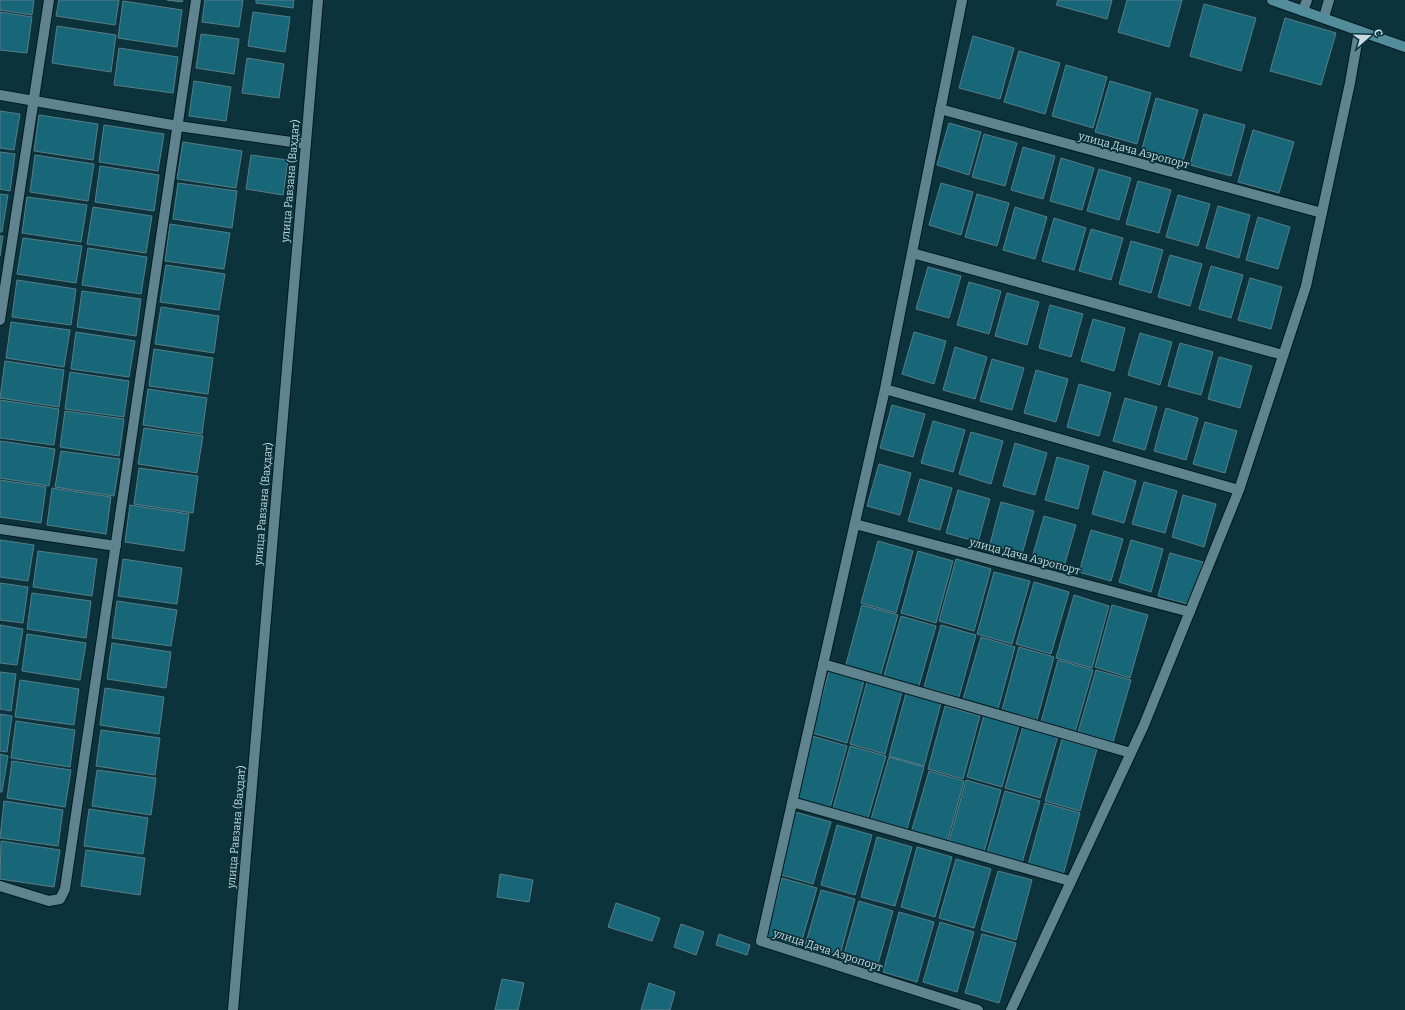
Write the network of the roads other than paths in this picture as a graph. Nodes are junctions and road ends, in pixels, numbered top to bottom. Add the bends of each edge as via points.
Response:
1 (49, 0) edge
2 (196, 0) edge
3 (318, 0) edge
4 (962, 0) edge
5 (1272, 0) edge
6 (1307, 0) edge
7 (1329, 0) edge
8 (1303, 11) junction
9 (1324, 17) junction
10 (1359, 31) junction
11 (1405, 47) edge
12 (0, 95) edge
13 (34, 100) junction
14 (940, 109) junction
15 (178, 126) junction
16 (306, 144) junction
17 (1322, 213) junction
18 (912, 252) junction
19 (0, 320) edge
20 (1283, 355) junction
21 (885, 389) junction
22 (1239, 490) junction
23 (855, 524) junction
24 (0, 529) edge
25 (116, 546) junction
26 (1190, 612) junction
27 (823, 664) junction
28 (1131, 753) junction
29 (792, 802) junction
30 (1070, 881) junction
31 (0, 886) edge
32 (233, 1010) edge
33 (978, 1010) edge
34 (1011, 1010) edge

1 - 13 street
2 - 15 street
3 - 16 street, улица Равзана (Вахдат)
4 - 14 street, улица Дача Аэропорт
5 - 8 main road
6 - 8 street
7 - 9 street
8 - 9 main road
9 - 10 main road
10 - 11 main road
10 - 17 street
12 - 13 street
13 - 15 street
13 - 19 street
14 - 17 street, улица Дача Аэропорт
14 - 18 street, улица Дача Аэропорт
15 - 16 street
15 - 25 street
16 - 32 street, улица Равзана (Вахдат)
17 - 20 street via 1306,286
18 - 20 street
18 - 21 street, улица Дача Аэропорт
20 - 22 street
21 - 22 street
21 - 23 street, улица Дача Аэропорт
22 - 26 street
23 - 26 street, улица Дача Аэропорт
23 - 27 street, улица Дача Аэропорт
24 - 25 street
25 - 31 street via 65,889 60,899 49,901
26 - 28 street
27 - 28 street
27 - 29 street, улица Дача Аэропорт
28 - 30 street
29 - 30 street
29 - 33 street, улица Дача Аэропорт via 761,941
30 - 34 street

